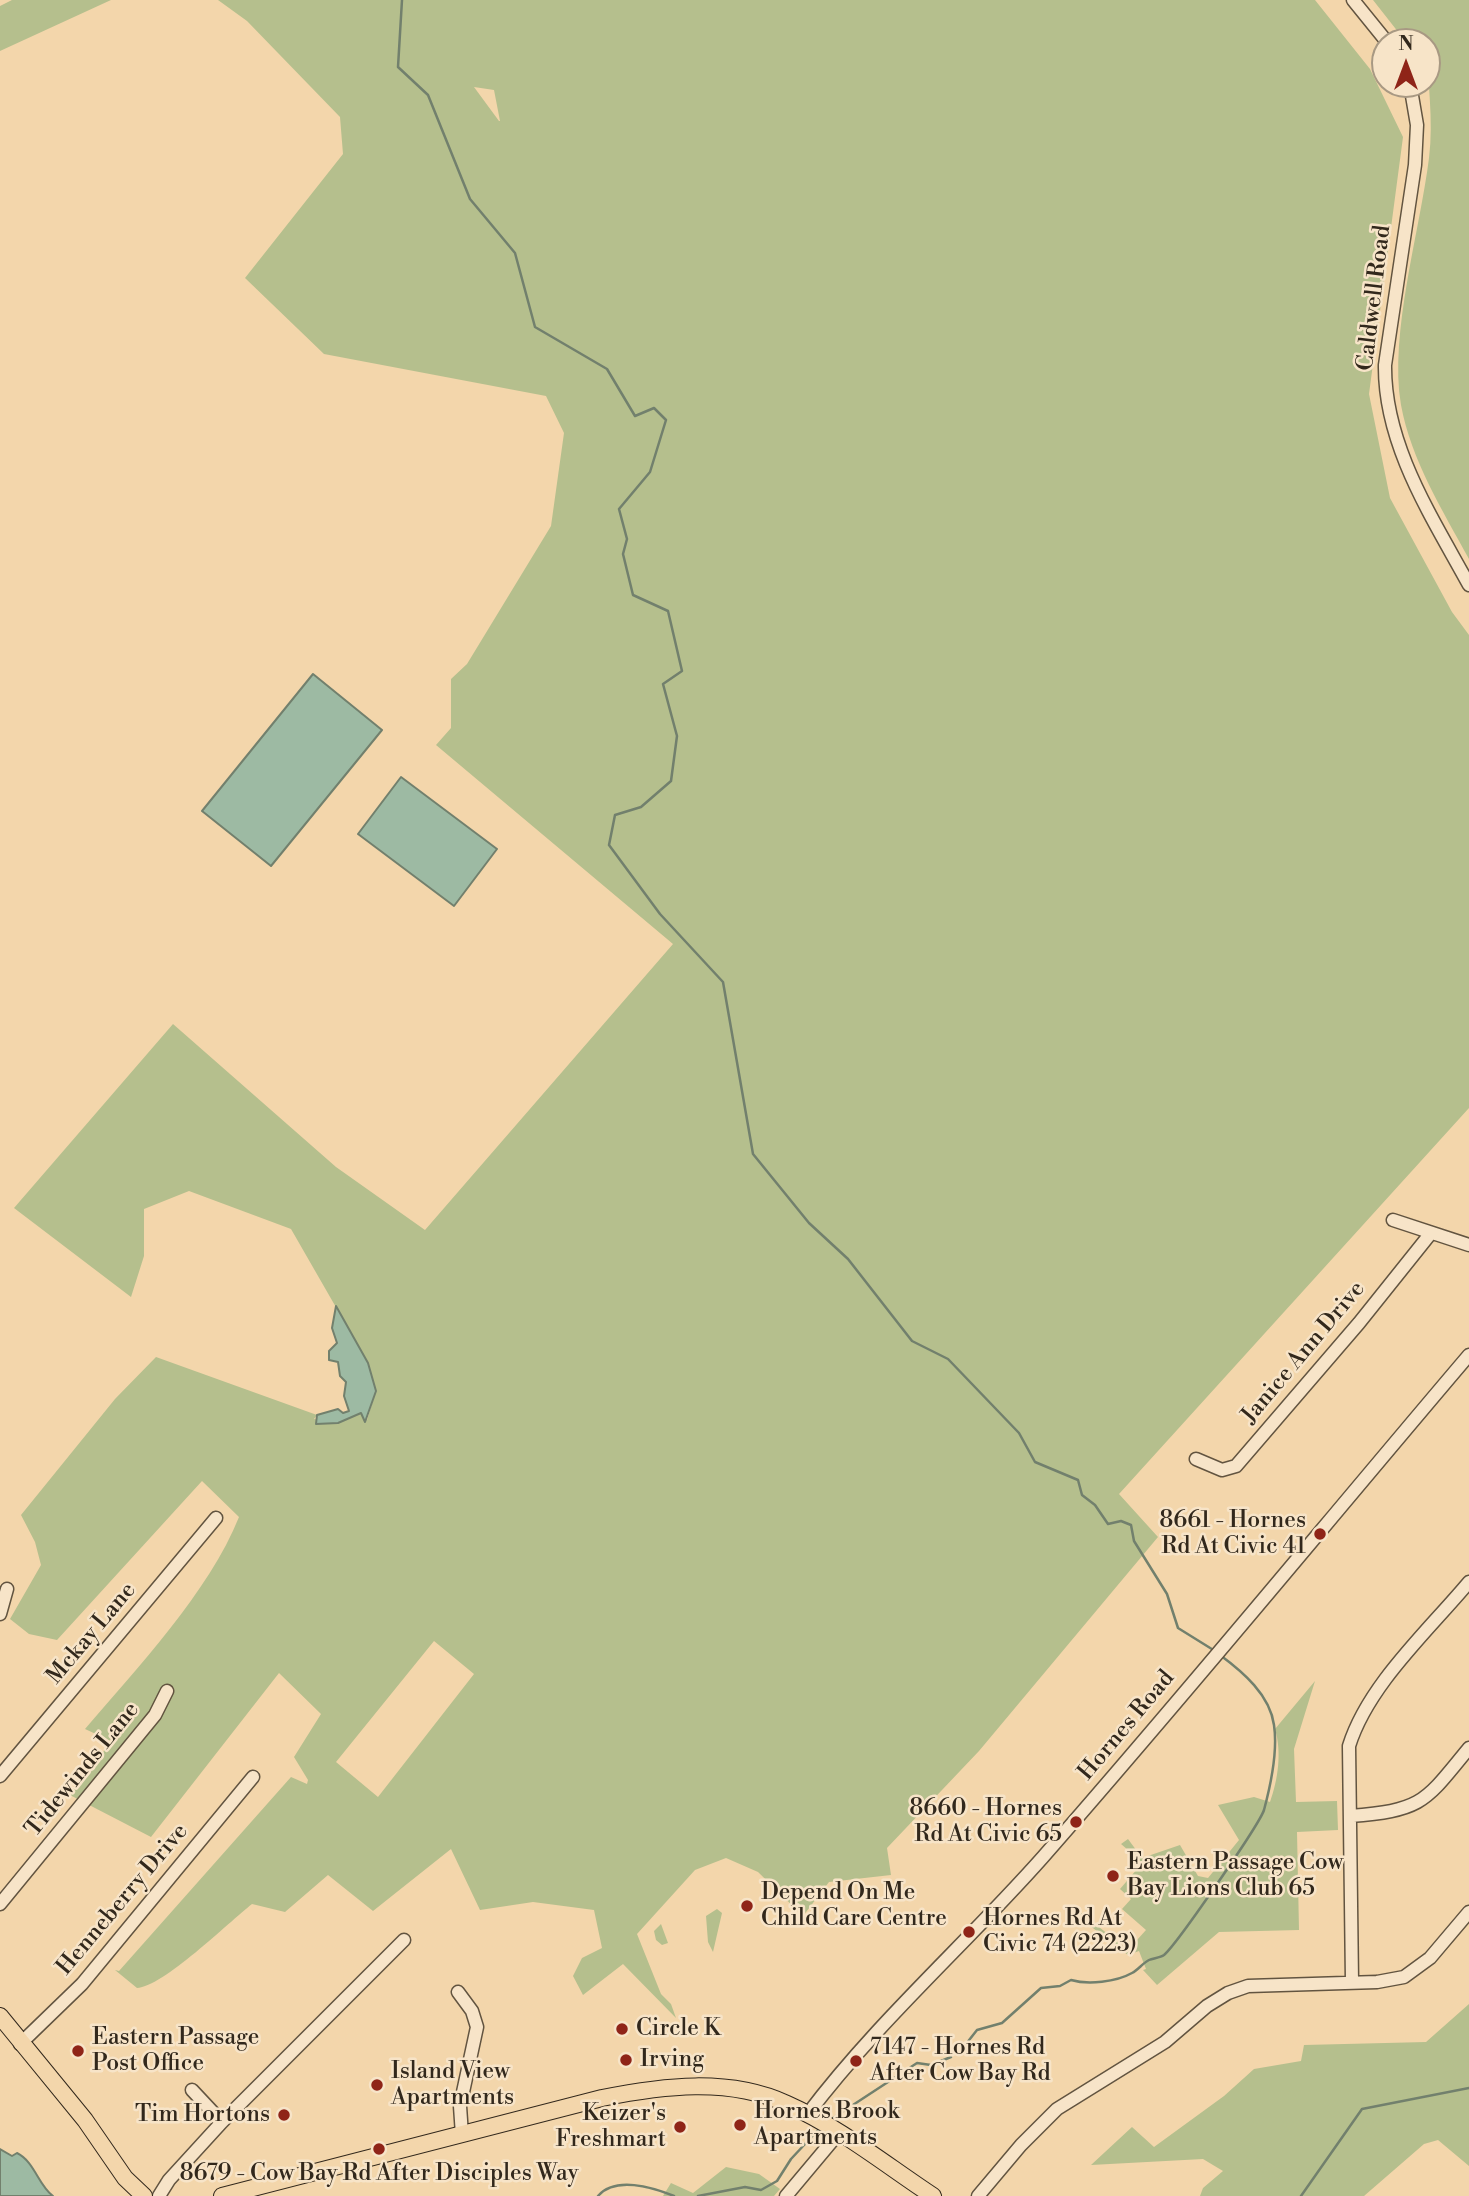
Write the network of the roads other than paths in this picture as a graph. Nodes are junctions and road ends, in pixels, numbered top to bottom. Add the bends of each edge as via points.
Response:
1 (1353, 0) edge
2 (1376, 28) edge
3 (1412, 98) edge
4 (1469, 585) edge
5 (1394, 1220) dead end
6 (1431, 1233) junction
7 (1469, 1245) edge
8 (1469, 1356) edge
9 (1196, 1459) dead end
10 (216, 1518) dead end
11 (1469, 1582) edge
12 (7, 1590) dead end
13 (0, 1614) edge
14 (167, 1692) dead end
15 (1469, 1748) edge
16 (0, 1776) edge
17 (253, 1777) dead end
18 (1350, 1816) junction
19 (0, 1904) edge
20 (1469, 1912) edge
21 (404, 1940) dead end
22 (1352, 1982) junction
23 (458, 1992) dead end
24 (0, 2016) edge
25 (20, 2044) junction
26 (192, 2090) dead end
27 (222, 2122) junction
28 (824, 2125) junction
29 (462, 2135) junction
30 (231, 2195) edge
31 (144, 2196) edge
32 (159, 2196) edge
33 (786, 2196) edge
34 (933, 2196) edge
35 (978, 2196) edge

1 - 2 street
3 - 4 street, Caldwell Road via 1416,153 1385,365 1387,399 1402,454
5 - 6 street
6 - 7 street
6 - 9 street, Janice Ann Drive via 1236,1466 1222,1470
8 - 28 street, Hornes Road via 991,1916 929,1975
10 - 16 street, Mckay Lane
11 - 18 street via 1378,1690 1358,1721 1348,1754
12 - 13 street
14 - 19 street, Tidewinds Lane via 155,1715
15 - 18 street via 1418,1803 1393,1813
17 - 25 street, Henneberry Drive via 82,1984
18 - 22 street
20 - 22 street via 1413,1971 1392,1980
21 - 27 street
22 - 35 street via 1256,1985 1228,1993 1165,2042 1057,2109
23 - 29 street via 477,2027 460,2106
24 - 25 main road
25 - 31 main road
26 - 27 street
27 - 32 street
28 - 29 main road via 786,2103 746,2091 704,2086 602,2098
28 - 33 street, Hornes Road
28 - 34 main road
29 - 30 main road

